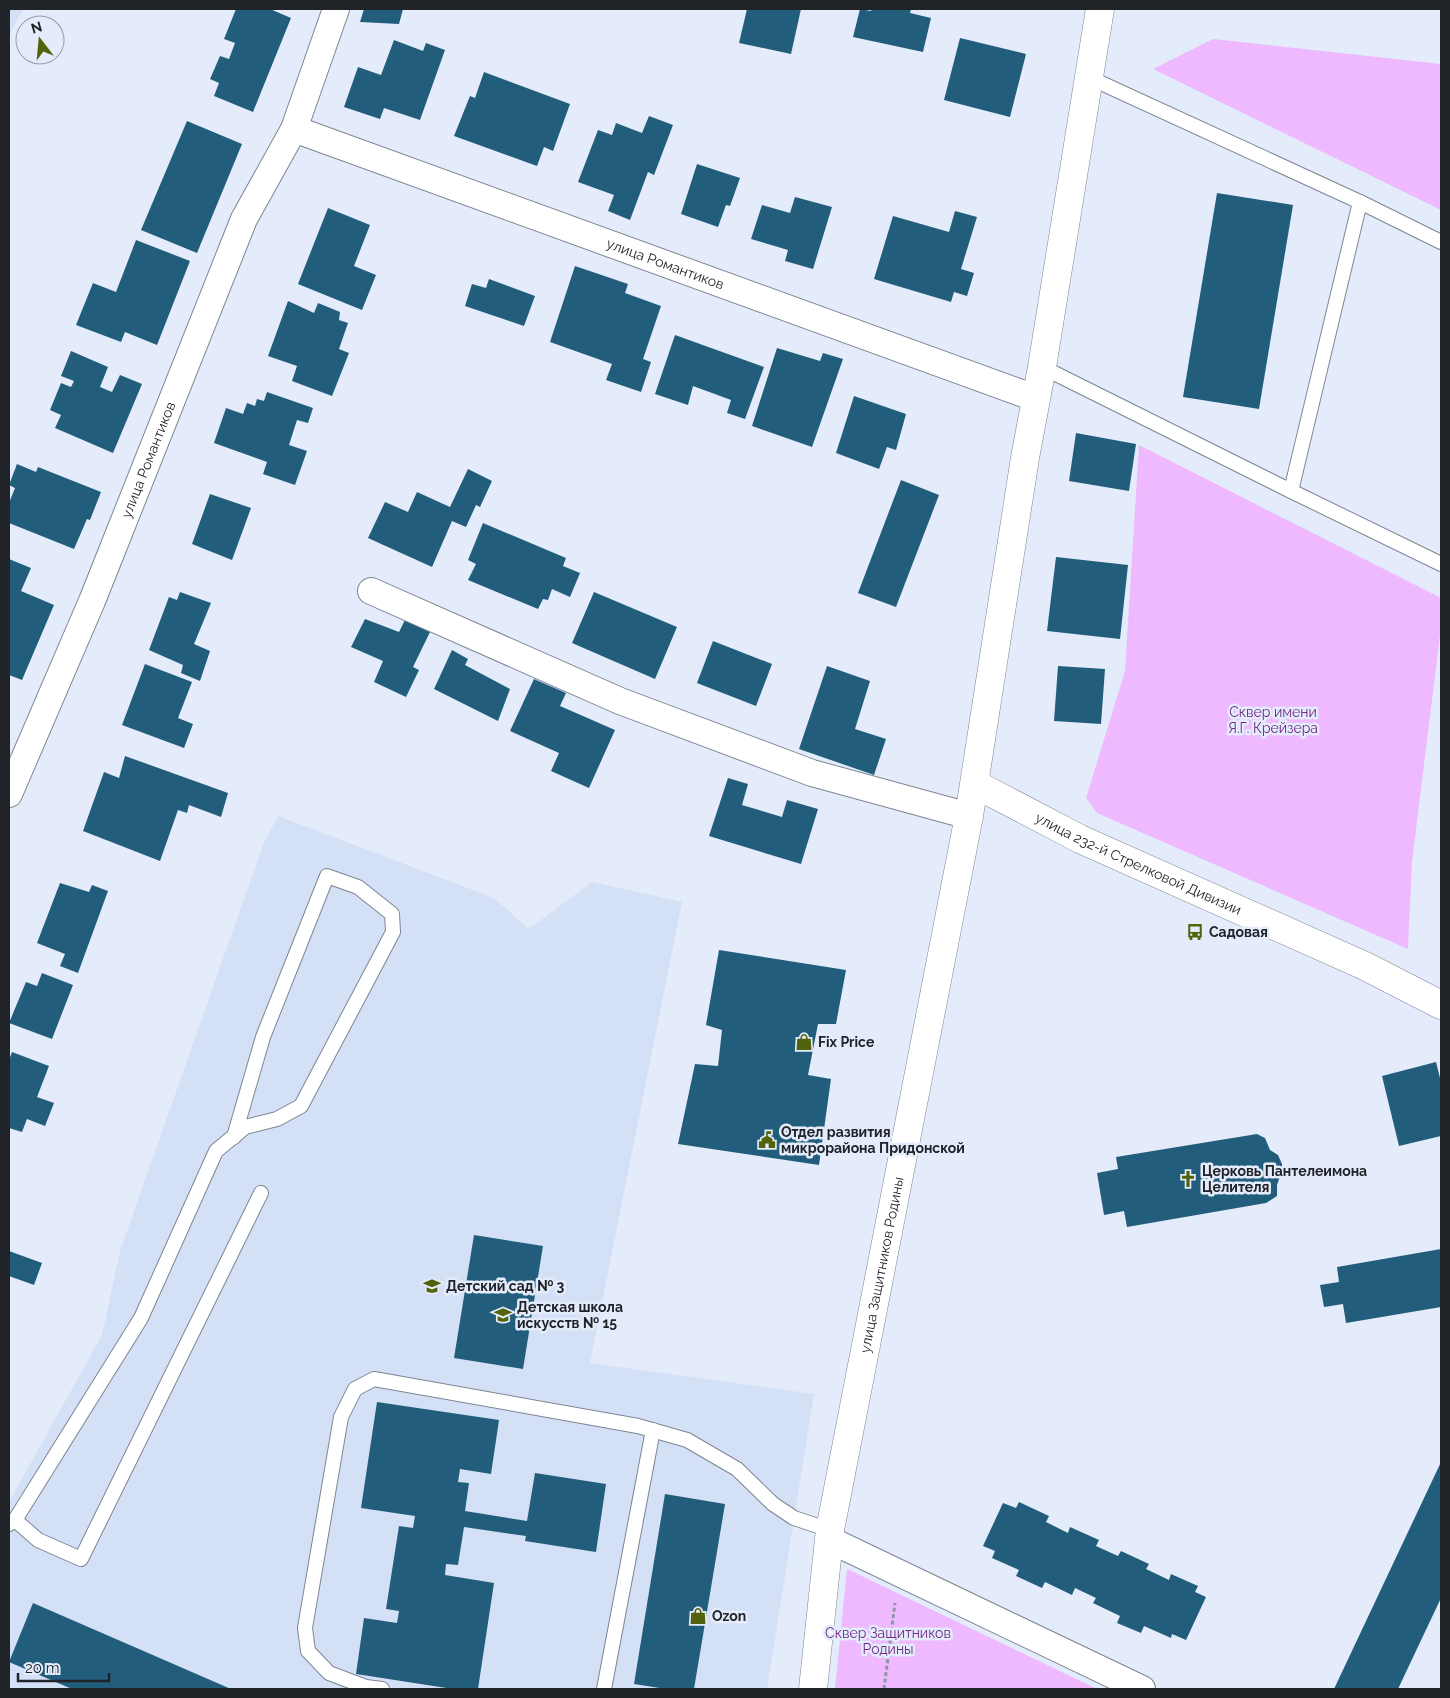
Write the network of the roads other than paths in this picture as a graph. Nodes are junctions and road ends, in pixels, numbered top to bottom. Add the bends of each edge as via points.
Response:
1 (336, 9) edge
2 (1100, 9) edge
3 (1088, 77) junction
4 (294, 129) junction
5 (1360, 202) junction
6 (1441, 242) edge
7 (1042, 367) junction
8 (1035, 398) junction
9 (1291, 491) junction
10 (1441, 564) edge
11 (371, 591) dead end
12 (975, 784) junction
13 (9, 794) edge
14 (969, 816) junction
15 (1441, 1005) edge
16 (234, 1137) junction
17 (261, 1193) dead end
18 (653, 1430) junction
19 (12, 1522) edge
20 (830, 1535) junction
21 (808, 1688) edge
22 (382, 1689) edge
23 (604, 1689) edge
24 (1142, 1689) edge

1 - 4 street, улица Романтиков
2 - 3 street, улица Защитников Родины
3 - 5 lane
3 - 7 street, улица Защитников Родины
4 - 8 street, улица Романтиков
4 - 13 street, улица Романтиков via 244,219 92,601
5 - 6 lane
5 - 9 lane
7 - 8 street, улица Защитников Родины
7 - 9 lane
8 - 12 street, улица Защитников Родины
9 - 10 lane
11 - 14 street via 620,700 812,774
12 - 14 street, улица Защитников Родины
12 - 15 street, улица 232-й Стрелковой Дивизии via 1080,839 1365,966
14 - 20 street, улица Защитников Родины
16 - 16 lane via 245,1127 277,1119 301,1106 393,932 392,914 358,887 327,876 263,1037
16 - 19 lane via 216,1151 141,1318
17 - 19 lane via 81,1559 38,1540
18 - 20 lane via 687,1440 737,1469 773,1504
18 - 22 lane via 374,1379 355,1389 341,1417 305,1628 308,1650 329,1673 366,1687
18 - 23 lane
20 - 21 street, улица Защитников Родины
20 - 24 street via 898,1573

